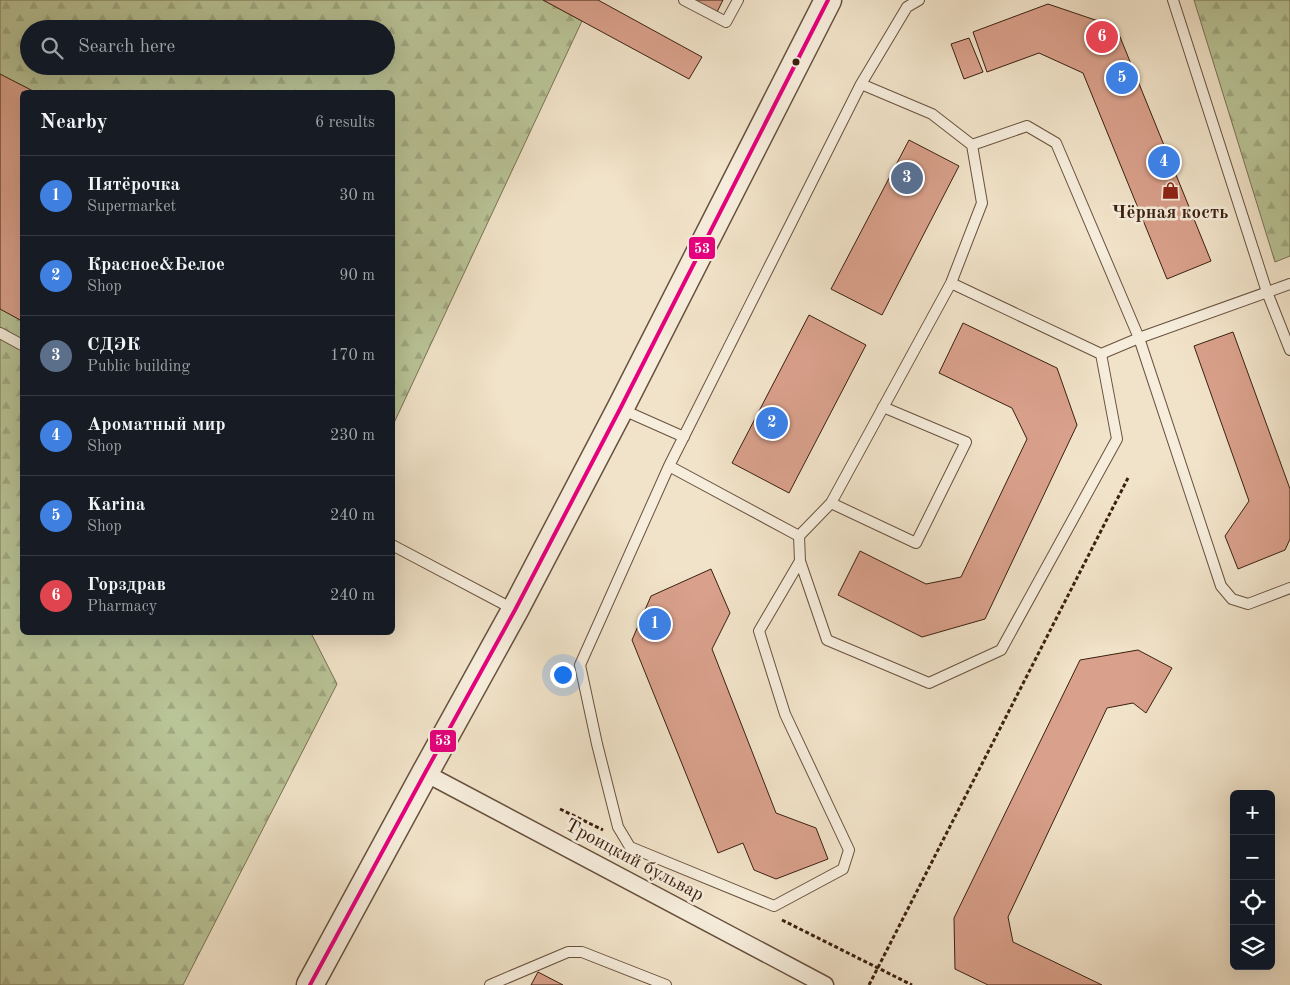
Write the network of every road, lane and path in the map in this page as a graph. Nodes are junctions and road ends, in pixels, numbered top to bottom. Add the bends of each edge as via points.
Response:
1 (684, 0) edge
2 (738, 0) edge
3 (828, 0) edge
4 (919, 0) edge
5 (1174, 0) edge
6 (861, 84) junction
7 (972, 146) junction
8 (951, 283) junction
9 (1290, 284) edge
10 (1267, 292) junction
11 (0, 333) edge
12 (1139, 338) junction
13 (20, 344) edge
14 (1290, 350) edge
15 (1101, 354) junction
16 (883, 407) junction
17 (620, 409) junction
18 (684, 437) junction
19 (669, 466) junction
20 (1128, 478) dead end
21 (830, 502) junction
22 (799, 536) junction
23 (395, 548) edge
24 (800, 562) junction
25 (1290, 588) edge
26 (515, 610) junction
27 (425, 773) junction
28 (313, 984) edge
29 (490, 985) edge
30 (666, 985) edge
31 (824, 985) edge
32 (869, 985) edge

1 - 2 lane via 726,22
3 - 17 street
4 - 6 lane via 907,7
5 - 10 lane
6 - 7 lane via 932,114
6 - 18 lane
7 - 8 lane via 982,203
7 - 12 lane via 1028,126 1056,143
8 - 15 lane
8 - 16 lane
9 - 10 lane
10 - 12 lane
10 - 14 lane
11 - 13 lane
12 - 15 lane
12 - 25 lane via 1222,586 1232,599 1248,604
15 - 24 lane via 1117,439 1002,650 929,683 827,640
16 - 21 lane
16 - 21 lane via 966,442 916,542
17 - 18 lane
17 - 26 street
18 - 19 lane
19 - 22 lane
19 - 24 lane via 580,665 598,744 618,827 630,847 774,906 843,869 848,850 785,714 759,631
20 - 32 path
21 - 22 lane
22 - 24 lane
23 - 26 lane
26 - 27 street
27 - 28 street
27 - 31 street, Троицкий бульвар
29 - 30 lane via 568,952 582,952

